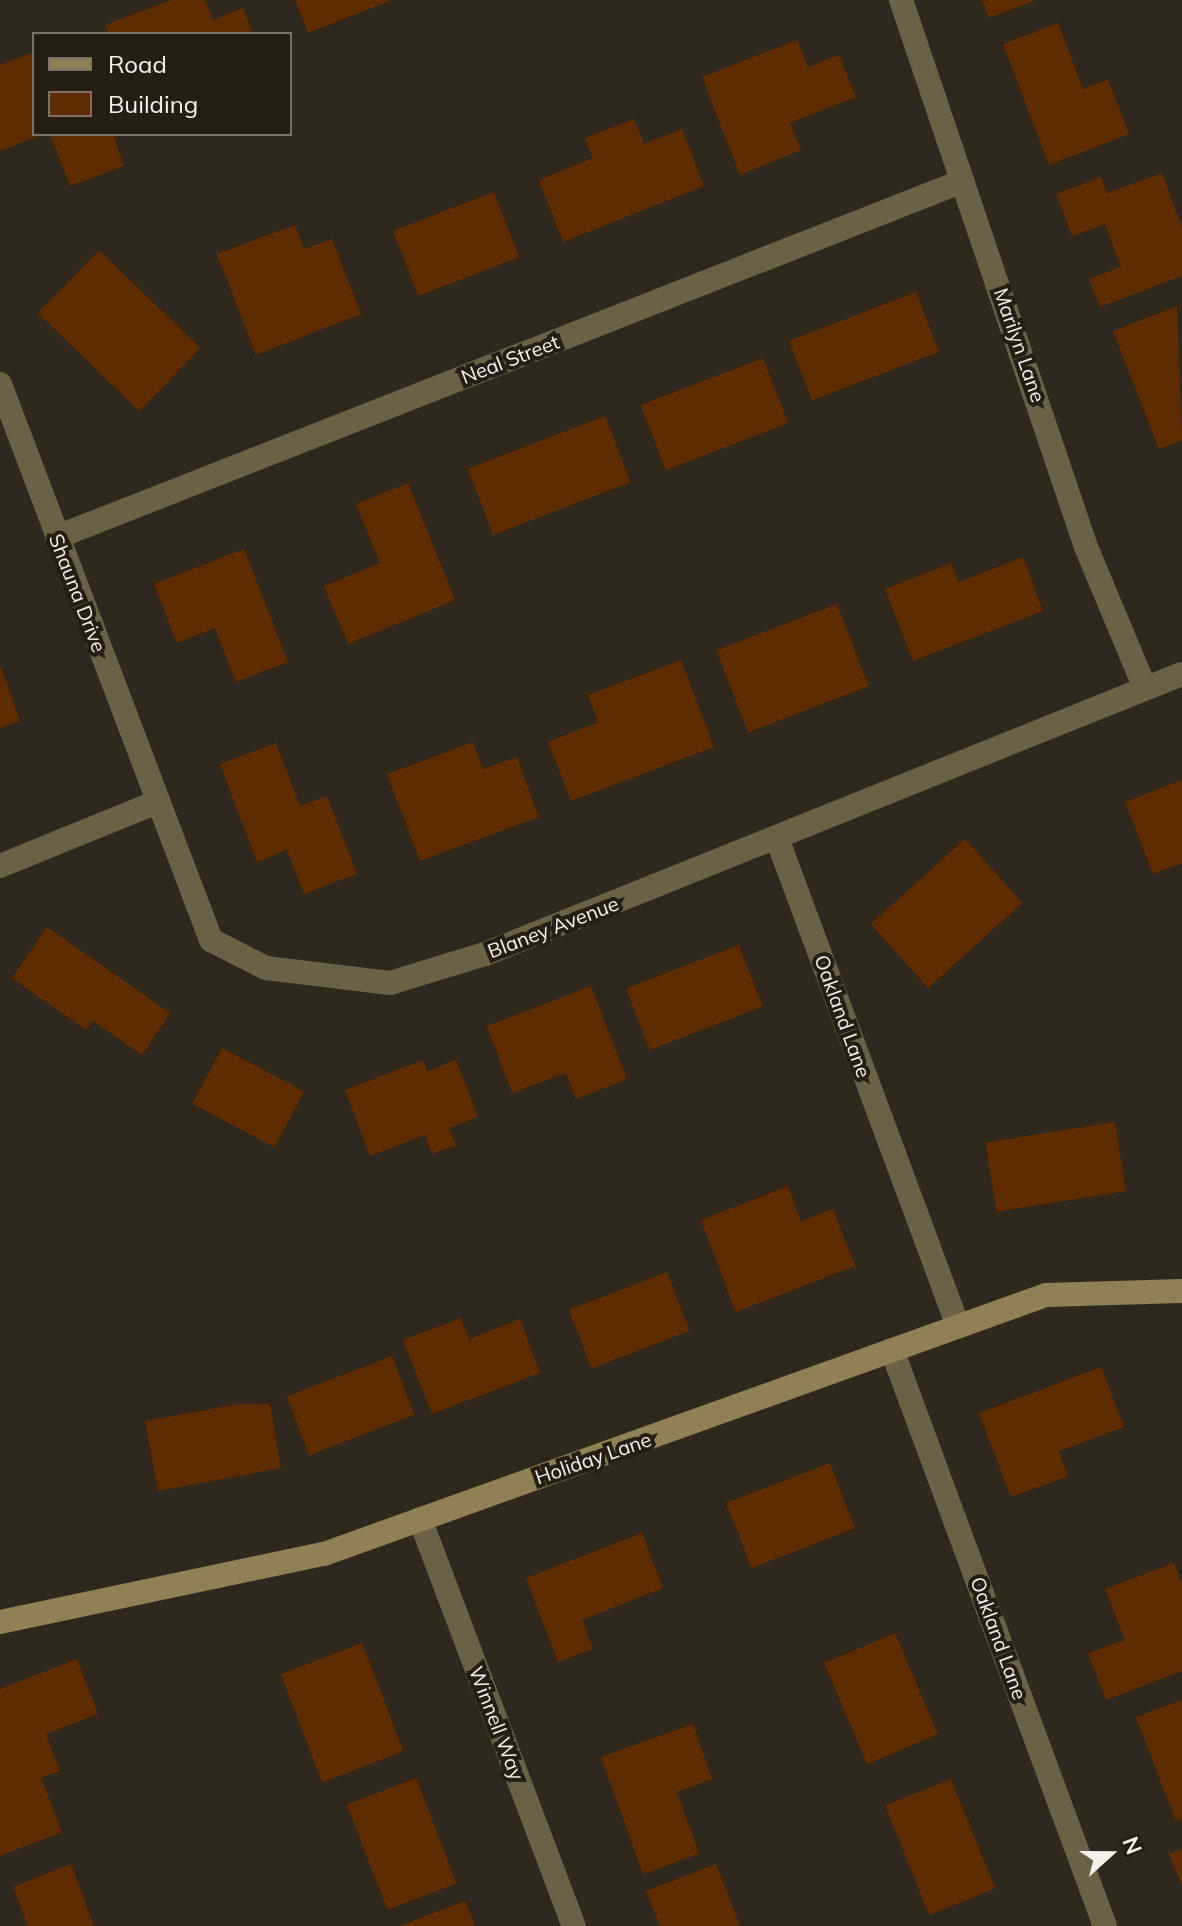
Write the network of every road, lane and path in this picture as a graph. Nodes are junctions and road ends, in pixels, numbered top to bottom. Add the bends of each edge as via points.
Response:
1 (901, 0) edge
2 (963, 181) junction
3 (0, 384) edge
4 (57, 537) junction
5 (1182, 674) edge
6 (1145, 688) junction
7 (157, 802) junction
8 (778, 841) junction
9 (0, 866) edge
10 (1182, 1291) edge
11 (958, 1326) junction
12 (892, 1350) junction
13 (420, 1519) junction
14 (0, 1622) edge
15 (574, 1926) edge
16 (1105, 1926) edge

1 - 2 street, Marilyn Lane
2 - 4 street, Neal Street
2 - 6 street, Marilyn Lane via 1086,547
3 - 4 street, Shauna Drive
4 - 7 street, Shauna Drive
5 - 6 street, Blaney Avenue
6 - 8 street, Blaney Avenue
7 - 8 street, Blaney Avenue via 211,940 266,968 390,983
7 - 9 street
8 - 11 street, Oakland Lane
10 - 11 street, Holiday Lane via 1046,1295
11 - 12 street, Holiday Lane
12 - 13 street, Holiday Lane
12 - 16 street, Oakland Lane
13 - 14 street, Holiday Lane via 237,1578 126,1590
13 - 15 street, Winnell Way

